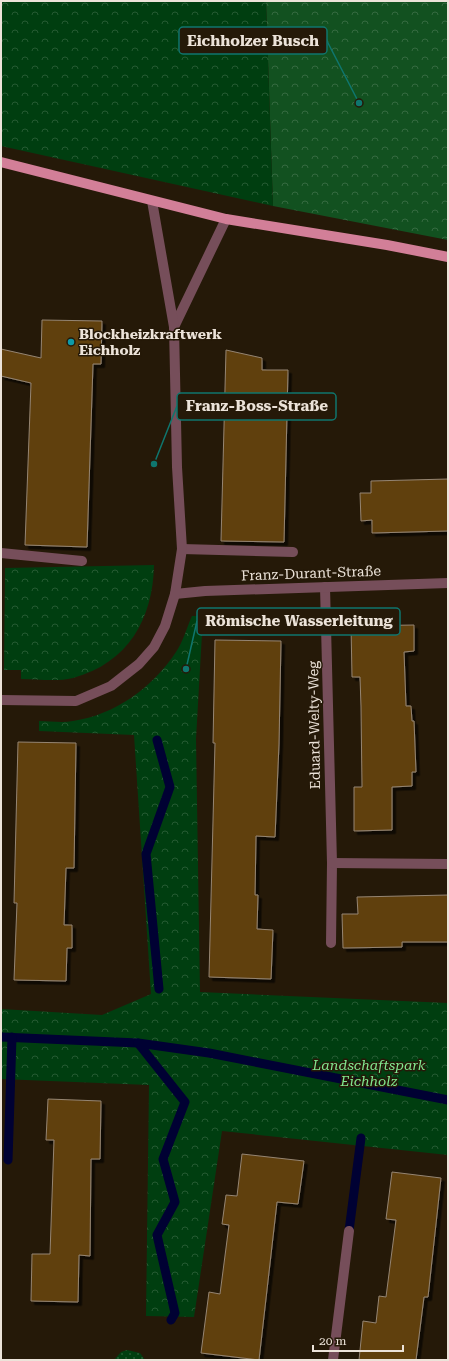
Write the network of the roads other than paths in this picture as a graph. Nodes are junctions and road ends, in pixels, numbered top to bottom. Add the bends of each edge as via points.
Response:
1 (1, 162) edge
2 (152, 201) junction
3 (226, 219) junction
4 (448, 257) edge
5 (174, 327) junction
6 (182, 549) junction
7 (293, 552) dead end
8 (1, 553) edge
9 (82, 561) dead end
10 (448, 583) edge
11 (325, 587) junction
12 (175, 594) junction
13 (1, 700) edge
14 (332, 863) junction
15 (448, 864) edge
16 (331, 943) dead end
17 (349, 1231) dead end
18 (333, 1360) edge

1 - 2 main road
2 - 3 main road
2 - 5 street
3 - 4 main road
3 - 5 street
5 - 6 street via 177,467
6 - 7 street
6 - 12 street
8 - 9 street
10 - 11 street, Franz-Durant-Straße
11 - 12 street, Franz-Durant-Straße
11 - 14 street, Eduard-Welty-Weg
12 - 13 street via 165,626 154,647 139,664 111,686 76,701
14 - 15 street
14 - 16 street, Eduard-Welty-Weg
17 - 18 street

